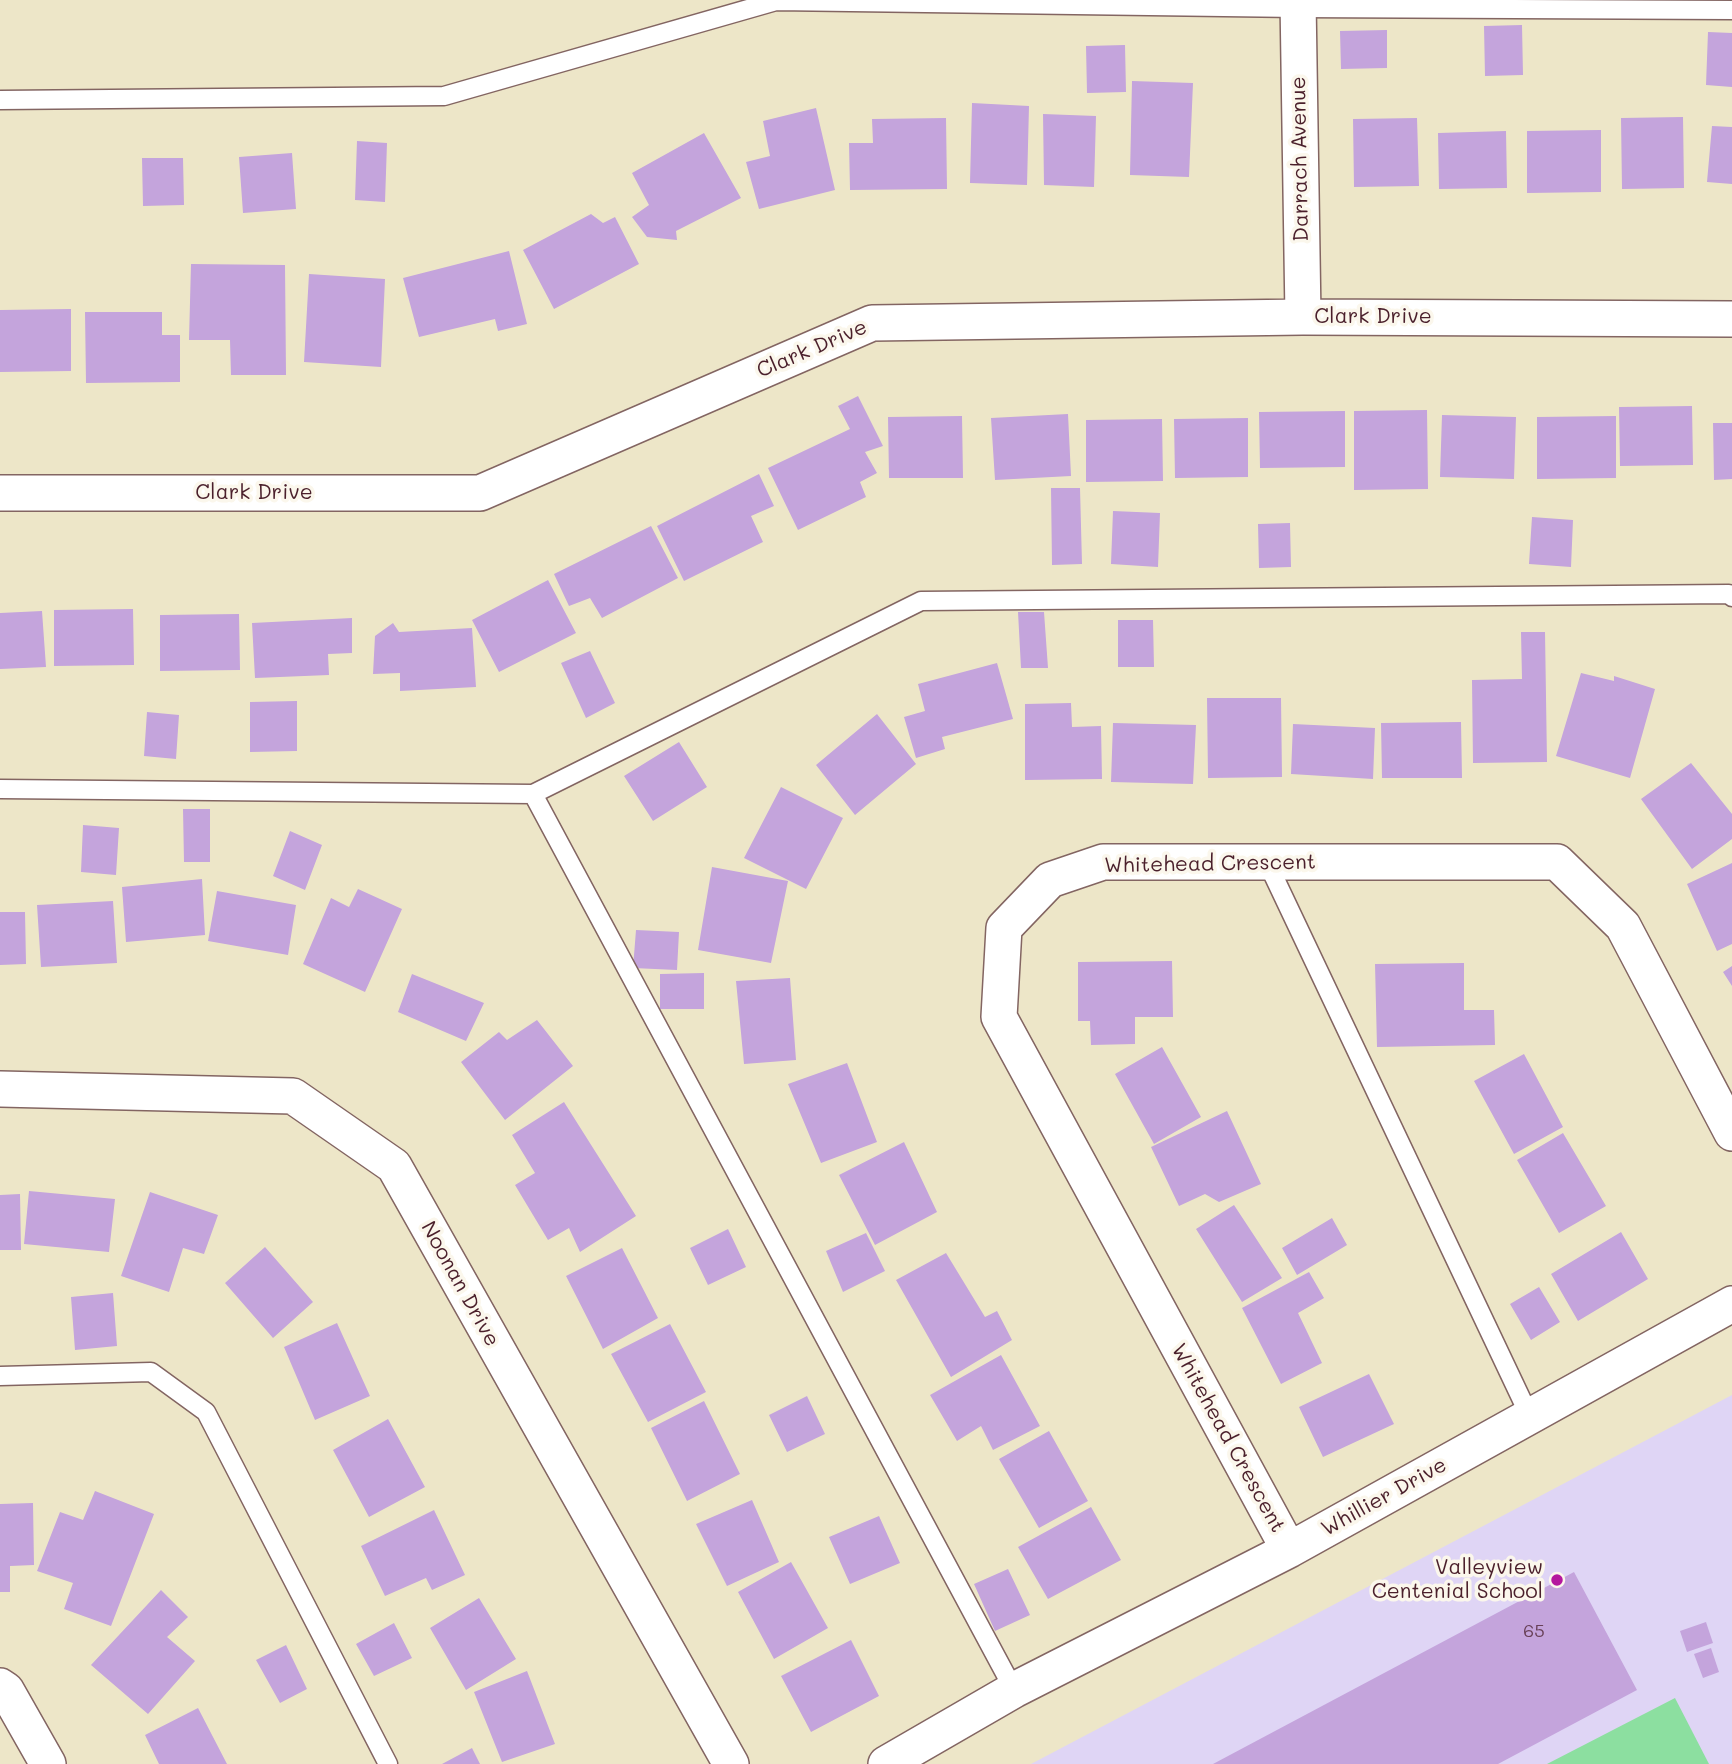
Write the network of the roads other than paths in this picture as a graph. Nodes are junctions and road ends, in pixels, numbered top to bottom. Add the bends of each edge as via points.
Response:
1 (1298, 4) edge
2 (1732, 10) edge
3 (0, 100) edge
4 (1303, 317) junction
5 (1732, 319) edge
6 (0, 493) edge
7 (1732, 597) edge
8 (0, 789) edge
9 (533, 794) junction
10 (1266, 862) junction
11 (0, 1089) edge
12 (1732, 1133) edge
13 (1732, 1304) edge
14 (0, 1376) edge
15 (1530, 1417) junction
16 (1289, 1550) junction
17 (0, 1686) edge
18 (1014, 1689) junction
19 (48, 1764) edge
20 (388, 1764) edge
21 (731, 1764) edge
22 (886, 1764) edge

1 - 2 lane
1 - 3 lane via 776,1 444,96
1 - 4 street, Darrach Avenue
4 - 5 street, Clark Drive
4 - 6 street, Clark Drive via 872,323 480,493
7 - 9 lane via 921,600
8 - 9 lane
9 - 18 lane
10 - 12 street, Whitehead Crescent via 1557,862 1623,926
10 - 15 lane
10 - 16 street, Whitehead Crescent via 1103,862 1050,880 1004,928 999,1017
11 - 21 street, Noonan Drive via 293,1096 394,1166
13 - 15 street, Whillier Drive
14 - 20 lane via 151,1372 206,1412
15 - 16 street, Whillier Drive
16 - 18 street, Whillier Drive
17 - 19 street via 6,1689
18 - 22 street, Whillier Drive

